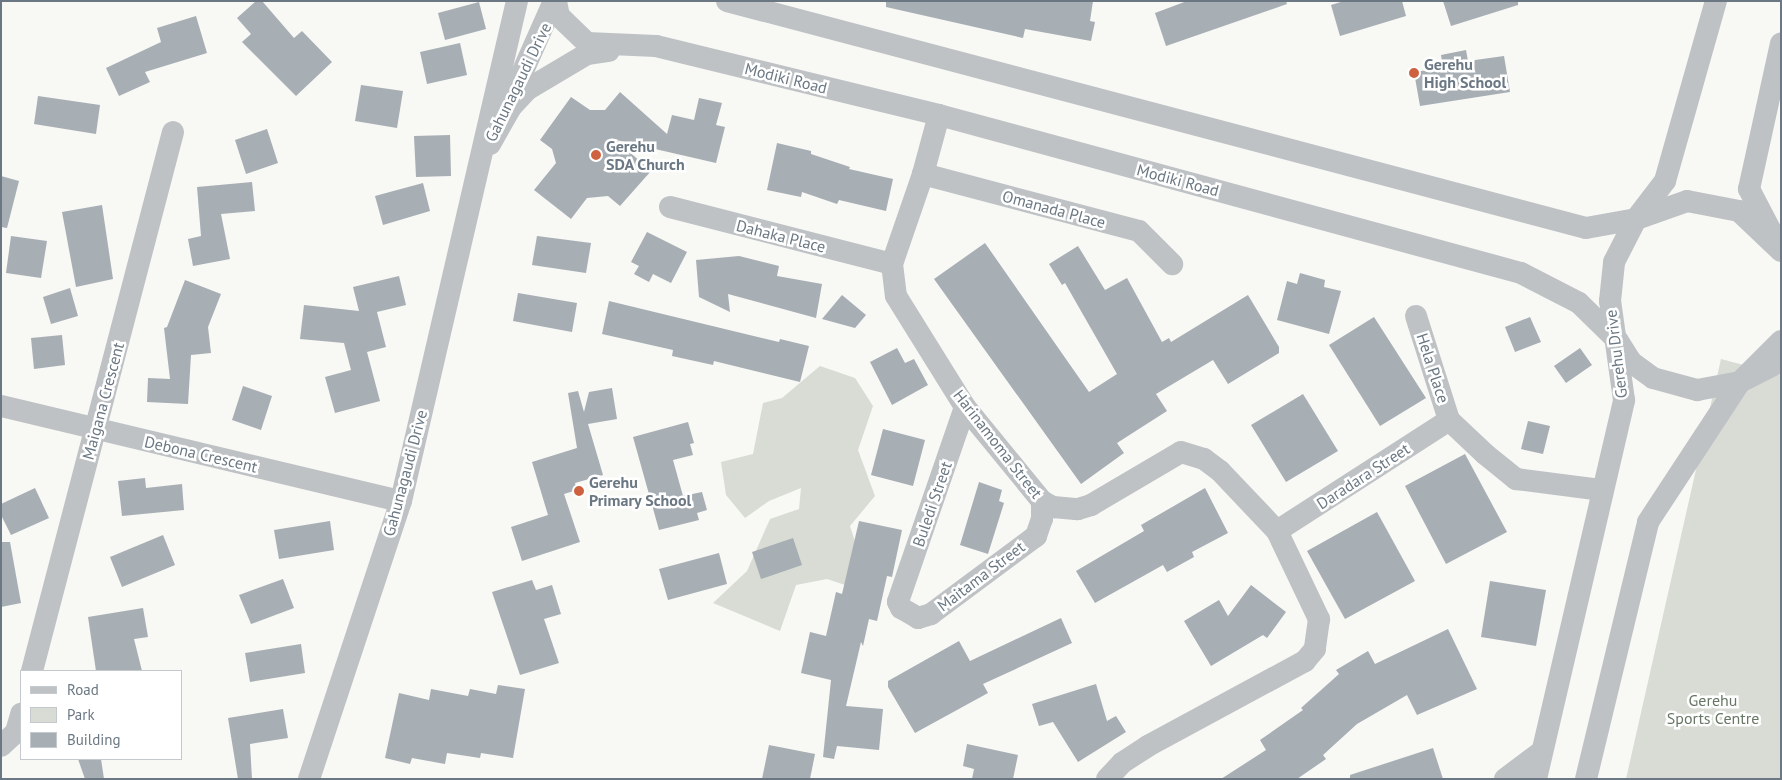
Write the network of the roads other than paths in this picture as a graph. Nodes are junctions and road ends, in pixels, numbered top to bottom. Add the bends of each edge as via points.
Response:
1 (517, 1) edge
2 (555, 1) edge
3 (727, 1) edge
4 (1716, 1) edge
5 (1781, 43) edge
6 (656, 46) junction
7 (939, 115) junction
8 (173, 132) dead end
9 (479, 162) junction
10 (923, 174) junction
11 (670, 207) dead end
12 (1636, 220) junction
13 (1781, 250) edge
14 (892, 264) junction
15 (1172, 264) dead end
16 (1416, 316) dead end
17 (1781, 341) edge
18 (1618, 342) junction
19 (1781, 361) edge
20 (1740, 382) junction
21 (1, 406) edge
22 (965, 407) junction
23 (1450, 420) junction
24 (96, 429) junction
25 (1602, 490) junction
26 (400, 501) junction
27 (1042, 501) junction
28 (1277, 531) junction
29 (898, 602) joint
30 (32, 670) edge
31 (20, 718) edge
32 (1, 746) edge
33 (1541, 752) junction
34 (309, 779) edge
35 (1107, 779) edge
36 (1505, 779) edge
37 (1536, 779) edge
38 (1586, 779) edge

1 - 9 street, Gahunagaudi Drive
2 - 6 street, Modiki Road via 559,16 587,43
2 - 9 street, Gahunagaudi Drive via 526,70
3 - 12 street via 1586,228
4 - 12 street, Gerehu Drive via 1665,180
5 - 13 street via 1749,189
6 - 7 street, Modiki Road
6 - 9 street via 587,54 556,69 528,89 511,107
7 - 10 street, Harinamoma Street
7 - 18 street, Modiki Road via 1521,273 1579,303
8 - 24 street, Maigana Crescent
9 - 26 street, Gahunagaudi Drive
10 - 14 street, Harinamoma Street
10 - 15 street, Omanada Place via 1139,232
11 - 14 street, Dahaka Place
12 - 13 street via 1687,201 1739,211
12 - 18 street, Gerehu Drive via 1614,262 1610,301
14 - 22 street, Harinamoma Street via 896,296
16 - 23 street, Hela Place
17 - 20 street
18 - 20 street, Modiki Road via 1631,362 1652,378 1697,390
18 - 25 street, Gerehu Drive via 1624,400
19 - 20 street, Modiki Road
20 - 38 street via 1648,522
21 - 24 street, Debona Crescent
22 - 27 street, Harinamoma Street
22 - 29 street, Buledi Street
23 - 25 street via 1516,479
23 - 28 street, Daradara Street
24 - 26 street, Debona Crescent
24 - 30 street, Maigana Crescent
25 - 33 street, Gerehu Drive
26 - 34 street, Gahunagaudi Drive
27 - 28 street, Harinamoma Street via 1053,507 1078,510 1181,452 1204,459 1220,471
27 - 29 street, Maitama Street via 1042,519 1036,536 931,614 911,616
28 - 35 street, Harinamoma Street via 1319,619 1315,649 1305,661 1148,746 1122,763
31 - 32 street via 16,732
33 - 36 street
33 - 37 street, Gerehu Drive

